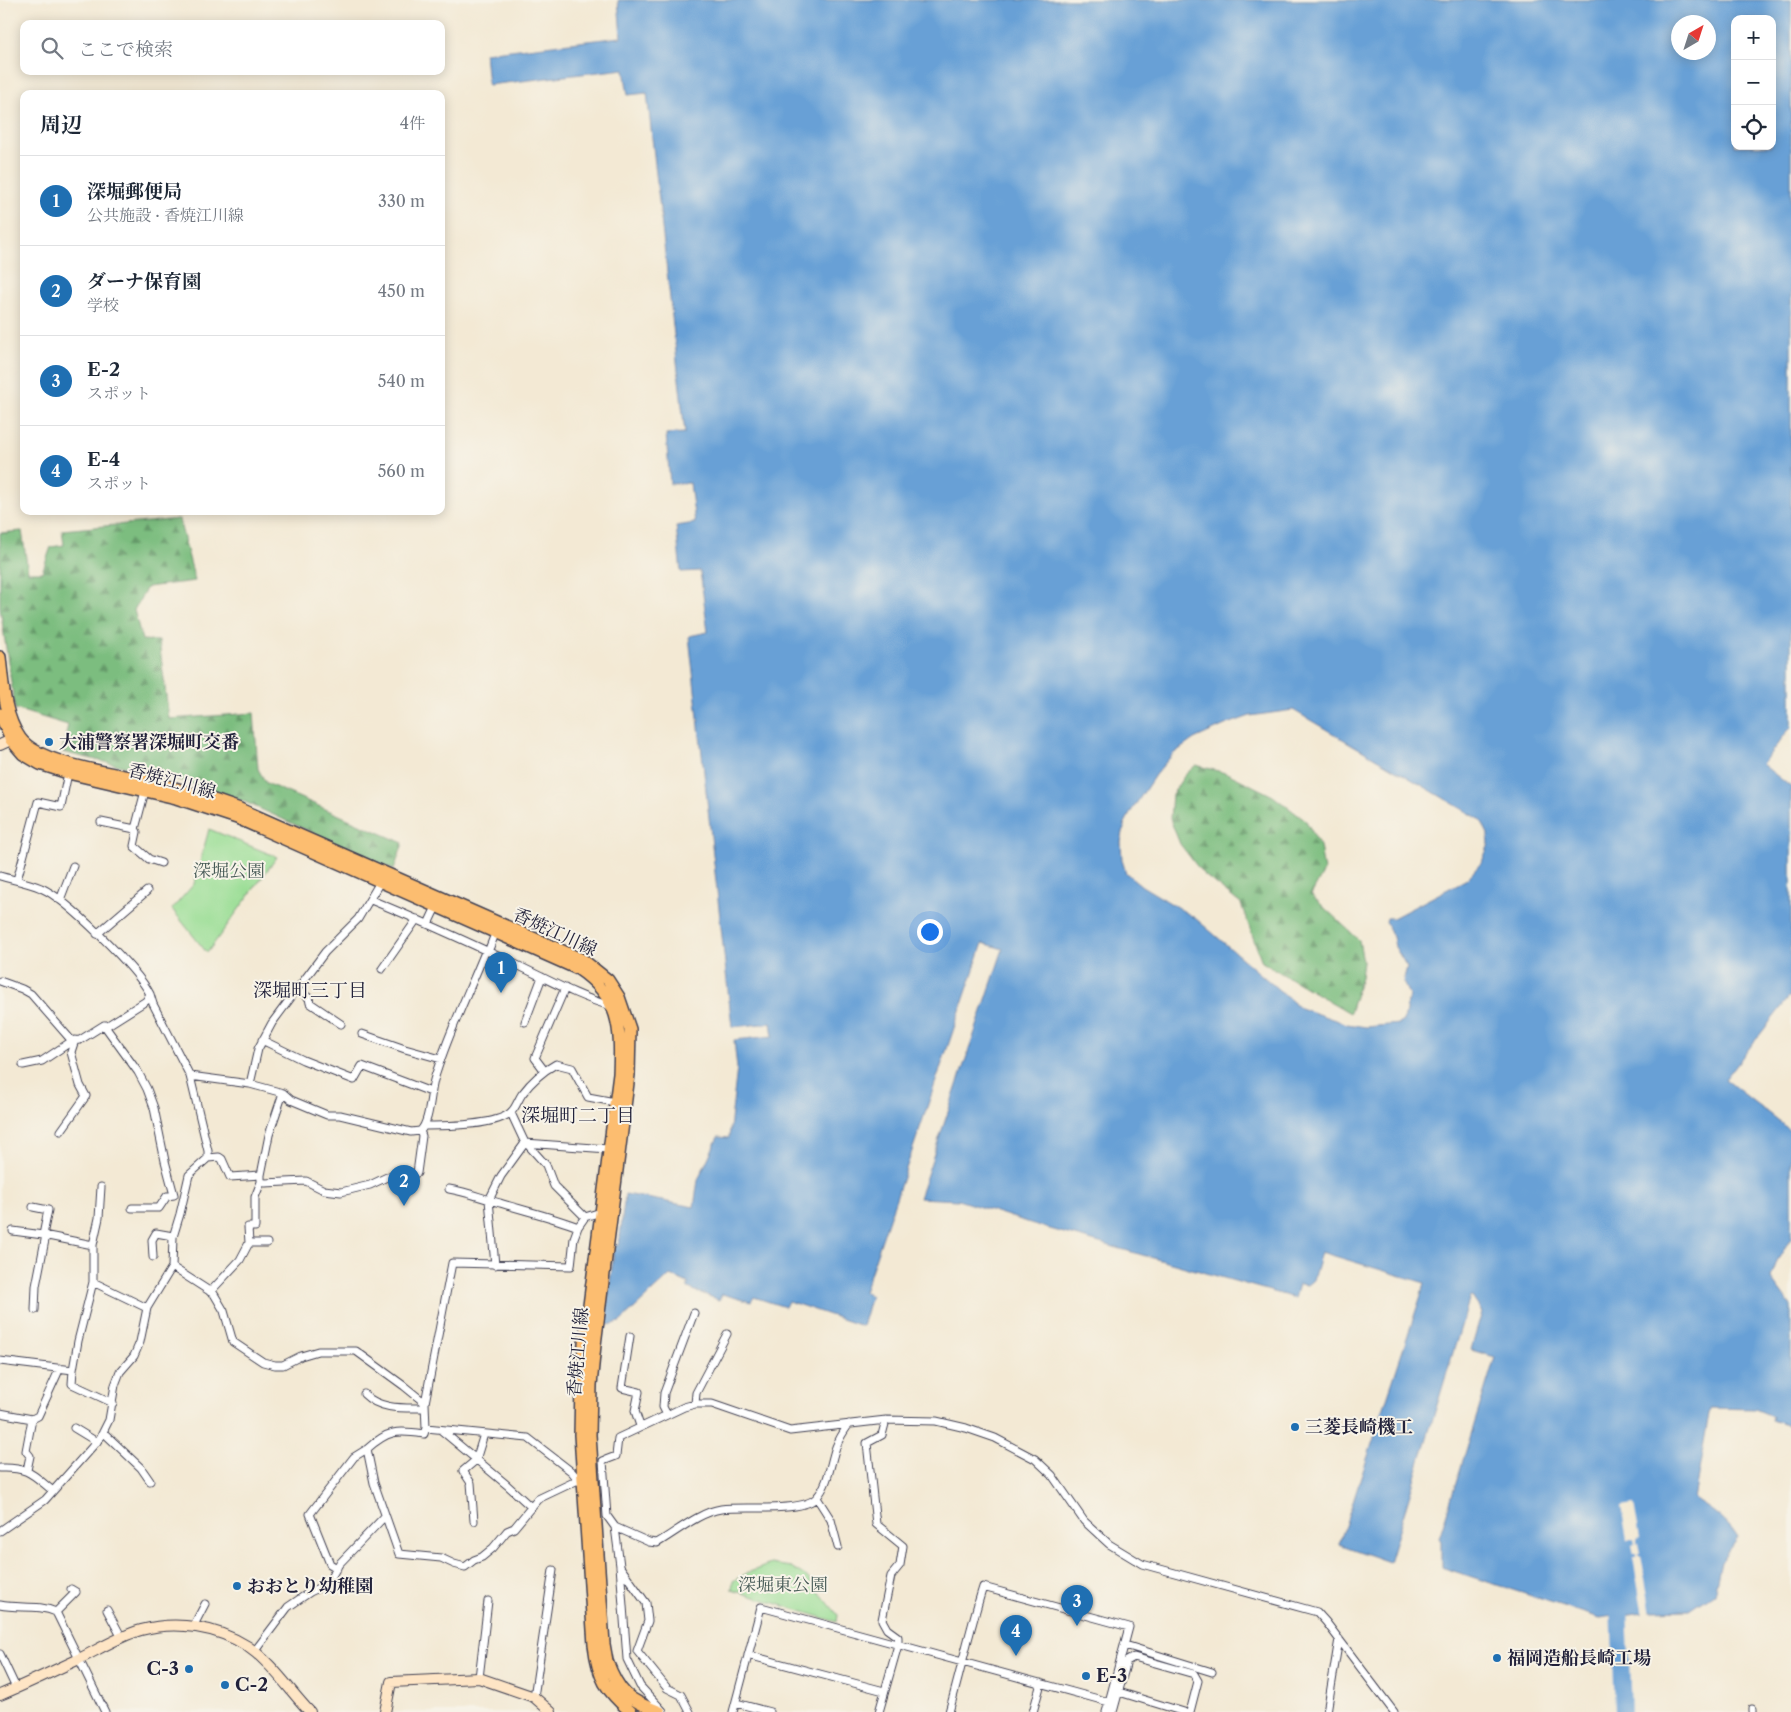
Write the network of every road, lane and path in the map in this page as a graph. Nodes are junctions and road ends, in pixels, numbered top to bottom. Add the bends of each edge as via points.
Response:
1 (0, 657) edge
2 (0, 714) edge
3 (5, 743) edge
4 (68, 773) junction
5 (144, 794) junction
6 (101, 822) dead end
7 (135, 829) junction
8 (161, 863) dead end
9 (73, 866) dead end
10 (0, 876) edge
11 (17, 880) junction
12 (380, 882) junction
13 (147, 891) dead end
14 (60, 900) junction
15 (370, 900) junction
16 (436, 907) junction
17 (417, 919) junction
18 (428, 924) junction
19 (97, 934) junction
20 (494, 936) junction
21 (488, 952) junction
22 (382, 969) dead end
23 (593, 973) junction
24 (542, 977) junction
25 (0, 981) edge
26 (565, 988) junction
27 (298, 990) junction
28 (150, 994) junction
29 (611, 1006) junction
30 (621, 1016) junction
31 (525, 1022) dead end
32 (341, 1024) dead end
33 (104, 1025) junction
34 (362, 1034) dead end
35 (73, 1040) junction
36 (262, 1040) junction
37 (441, 1059) junction
38 (23, 1065) dead end
39 (544, 1070) junction
40 (190, 1076) junction
41 (250, 1084) junction
42 (431, 1092) junction
43 (283, 1093) junction
44 (615, 1102) junction
45 (511, 1113) junction
46 (423, 1129) junction
47 (61, 1131) dead end
48 (526, 1144) junction
49 (608, 1149) junction
50 (208, 1158) junction
51 (261, 1179) junction
52 (101, 1187) dead end
53 (448, 1189) dead end
54 (489, 1200) junction
55 (33, 1207) dead end
56 (132, 1208) dead end
57 (601, 1212) junction
58 (585, 1217) junction
59 (578, 1227) junction
60 (13, 1231) dead end
61 (44, 1235) junction
62 (173, 1236) junction
63 (249, 1242) junction
64 (267, 1243) dead end
65 (93, 1245) junction
66 (153, 1257) dead end
67 (495, 1265) junction
68 (172, 1267) junction
69 (93, 1282) junction
70 (596, 1289) junction
71 (210, 1292) junction
72 (147, 1308) junction
73 (35, 1310) dead end
74 (694, 1313) dead end
75 (727, 1334) dead end
76 (630, 1336) dead end
77 (589, 1345) junction
78 (0, 1361) edge
79 (60, 1368) junction
80 (73, 1370) junction
81 (364, 1394) dead end
82 (113, 1403) junction
83 (695, 1404) junction
84 (425, 1405) junction
85 (0, 1413) edge
86 (667, 1415) junction
87 (32, 1419) junction
88 (886, 1420) junction
89 (849, 1424) junction
90 (640, 1426) junction
91 (74, 1428) dead end
92 (426, 1428) junction
93 (440, 1430) junction
94 (103, 1432) junction
95 (484, 1434) junction
96 (96, 1442) junction
97 (367, 1449) junction
98 (476, 1460) junction
99 (0, 1468) edge
100 (27, 1470) junction
101 (150, 1481) dead end
102 (53, 1491) junction
103 (817, 1498) junction
104 (531, 1507) junction
105 (385, 1516) junction
106 (474, 1521) dead end
107 (615, 1527) junction
108 (0, 1531) edge
109 (838, 1546) dead end
110 (620, 1566) junction
111 (337, 1568) junction
112 (554, 1570) dead end
113 (71, 1589) dead end
114 (488, 1601) dead end
115 (205, 1604) dead end
116 (0, 1606) edge
117 (106, 1610) dead end
118 (56, 1612) junction
119 (193, 1627) junction
120 (122, 1638) junction
121 (1339, 1639) junction
122 (898, 1645) junction
123 (1125, 1645) junction
124 (254, 1652) junction
125 (0, 1654) edge
126 (748, 1655) junction
127 (80, 1658) junction
128 (964, 1661) junction
129 (1212, 1672) dead end
130 (479, 1678) junction
131 (1041, 1683) junction
132 (16, 1688) junction
133 (884, 1691) junction
134 (1119, 1692) junction
135 (0, 1695) edge
136 (534, 1698) junction
137 (1108, 1702) junction
138 (736, 1704) junction
139 (105, 1712) edge
140 (310, 1712) edge
141 (385, 1712) edge
142 (551, 1712) edge
143 (631, 1712) edge
144 (660, 1712) edge
145 (664, 1712) edge
146 (690, 1712) edge
147 (733, 1712) edge
148 (770, 1712) edge
149 (879, 1712) edge
150 (948, 1712) edge
151 (1033, 1712) edge
152 (1106, 1712) edge
153 (1114, 1712) edge
154 (1184, 1712) edge
155 (1190, 1712) edge
156 (1327, 1712) edge
157 (1394, 1712) edge

1 - 23 main road, 香焼江川線 via 11,720 20,739 34,751 61,762 155,783 240,809 583,960
2 - 3 main road, 香焼江川線
3 - 4 main road, 香焼江川線 via 32,760
4 - 5 main road, 香焼江川線
4 - 11 street via 61,807 38,802
5 - 7 street
5 - 12 main road, 香焼江川線 via 176,798 236,818
6 - 7 street
7 - 8 street via 134,846 149,859
9 - 14 street
10 - 11 street
11 - 14 street via 42,888
12 - 15 street
12 - 16 main road, 香焼江川線
13 - 19 street
14 - 19 street
15 - 17 street
15 - 27 street via 358,918 325,952
16 - 18 street
16 - 20 main road, 香焼江川線
17 - 18 street
17 - 22 street
18 - 21 street
19 - 28 street
20 - 21 street
20 - 23 main road, 香焼江川線
21 - 24 street
21 - 37 street via 485,952
23 - 29 main road, 香焼江川線
23 - 30 main road, 香焼江川線 via 612,986 619,997
24 - 26 street
24 - 31 street
25 - 35 street via 31,994
26 - 29 street
26 - 39 street via 535,1058
27 - 32 street via 309,998 310,1003
27 - 36 street
28 - 33 street via 146,1001 130,1012
28 - 40 street
29 - 30 main road, 香焼江川線
30 - 44 main road, 香焼江川線
30 - 70 main road, 香焼江川線 via 630,1029 629,1075
33 - 35 street via 80,1040
33 - 56 street via 133,1064 147,1090 174,1195 166,1196 158,1208
34 - 37 street
35 - 38 street via 42,1061
35 - 47 street via 71,1052 86,1096
36 - 41 street
36 - 42 street via 354,1080 362,1066
37 - 42 street
39 - 44 street via 556,1064 572,1068 588,1097
39 - 45 street via 522,1094
40 - 41 street
40 - 50 street
41 - 43 street
42 - 46 street
43 - 46 street via 327,1114 411,1132
43 - 51 street via 269,1135
44 - 49 main road, 香焼江川線
45 - 46 street via 487,1123
45 - 48 street
46 - 51 street via 417,1173 387,1177 341,1192 324,1190 306,1181 279,1183
48 - 49 street
48 - 54 street via 501,1176
48 - 58 street via 546,1166 554,1186
49 - 57 main road, 香焼江川線
50 - 51 street via 222,1159 230,1177
50 - 62 street via 189,1175
51 - 63 street via 255,1197 255,1227 248,1227
52 - 65 street
53 - 54 street via 469,1192
54 - 59 street
54 - 67 street
55 - 61 street via 48,1210
57 - 58 street
57 - 70 main road, 香焼江川線
58 - 59 street
59 - 67 street via 571,1266
60 - 61 street
61 - 65 street
61 - 73 street
62 - 66 street via 156,1233 152,1240
62 - 68 street
63 - 64 street
63 - 71 street via 240,1260
65 - 69 street
67 - 84 street via 452,1263
68 - 71 street
68 - 72 street
69 - 72 street
69 - 80 street
70 - 77 main road, 香焼江川線
71 - 84 street via 222,1304 233,1342 263,1362 283,1364 318,1351 356,1351
72 - 82 street via 140,1342 134,1356 120,1372
74 - 86 street via 664,1393 662,1401
75 - 83 street via 696,1393
76 - 90 street via 622,1388 639,1392 635,1411
77 - 143 main road, 香焼江川線 via 580,1435 596,1663 614,1697
77 - 144 main road, 香焼江川線 via 592,1385 590,1435 606,1661 622,1690 637,1703
78 - 79 street
79 - 80 street
79 - 87 street via 38,1416
80 - 82 street via 72,1384
81 - 84 street via 388,1408
82 - 94 street
83 - 86 street
83 - 89 street via 712,1404 790,1431
84 - 92 street
85 - 87 street
86 - 90 street
87 - 100 street via 26,1451 30,1456
88 - 89 street
88 - 121 street via 936,1421 995,1438 1035,1459 1052,1475 1084,1521 1109,1544 1142,1564 1316,1612
88 - 122 street via 882,1435 867,1443 876,1524 903,1546 900,1565 891,1576 882,1620 887,1629 898,1637
89 - 103 street via 841,1435 826,1482
90 - 107 street via 618,1438 616,1456 603,1461 607,1516
91 - 96 street
92 - 93 street
92 - 97 street via 424,1434 395,1432
93 - 95 street
93 - 98 street
94 - 96 street
94 - 101 street via 141,1468
95 - 98 street
95 - 104 street via 528,1438 579,1481 538,1499
96 - 102 street
97 - 105 street
97 - 111 street via 354,1457 310,1514 330,1564
98 - 104 street
98 - 106 street via 463,1470 471,1482
99 - 100 street
100 - 102 street
102 - 108 street
103 - 107 street via 802,1506 709,1512 657,1543
103 - 109 street via 831,1520
104 - 105 street via 514,1528 466,1567 441,1558 399,1554
105 - 111 street
107 - 110 street
110 - 145 street via 627,1659 640,1686
110 - 146 street via 646,1603 648,1621 637,1650 667,1688 681,1695
111 - 124 street via 327,1584 288,1607
112 - 136 street
113 - 118 street via 76,1592
114 - 130 street
115 - 119 street
116 - 118 street via 39,1607
117 - 120 street
118 - 127 street
119 - 120 street via 159,1627
119 - 124 street via 218,1632
120 - 127 street
121 - 156 street
121 - 157 street
122 - 126 street via 761,1607
122 - 128 street
122 - 133 street
123 - 128 street via 1129,1627 982,1586
123 - 129 street
123 - 137 street
124 - 140 street
125 - 132 street
126 - 133 street
126 - 138 street
127 - 132 street
127 - 139 street
128 - 131 street
128 - 150 street
130 - 136 street
130 - 141 street via 391,1682
131 - 137 street
131 - 151 street
132 - 135 street
133 - 149 street
134 - 153 street
134 - 154 street
134 - 155 street via 1127,1661 1134,1657 1194,1674 1198,1681
136 - 142 street
137 - 152 street
138 - 147 street
138 - 148 street

